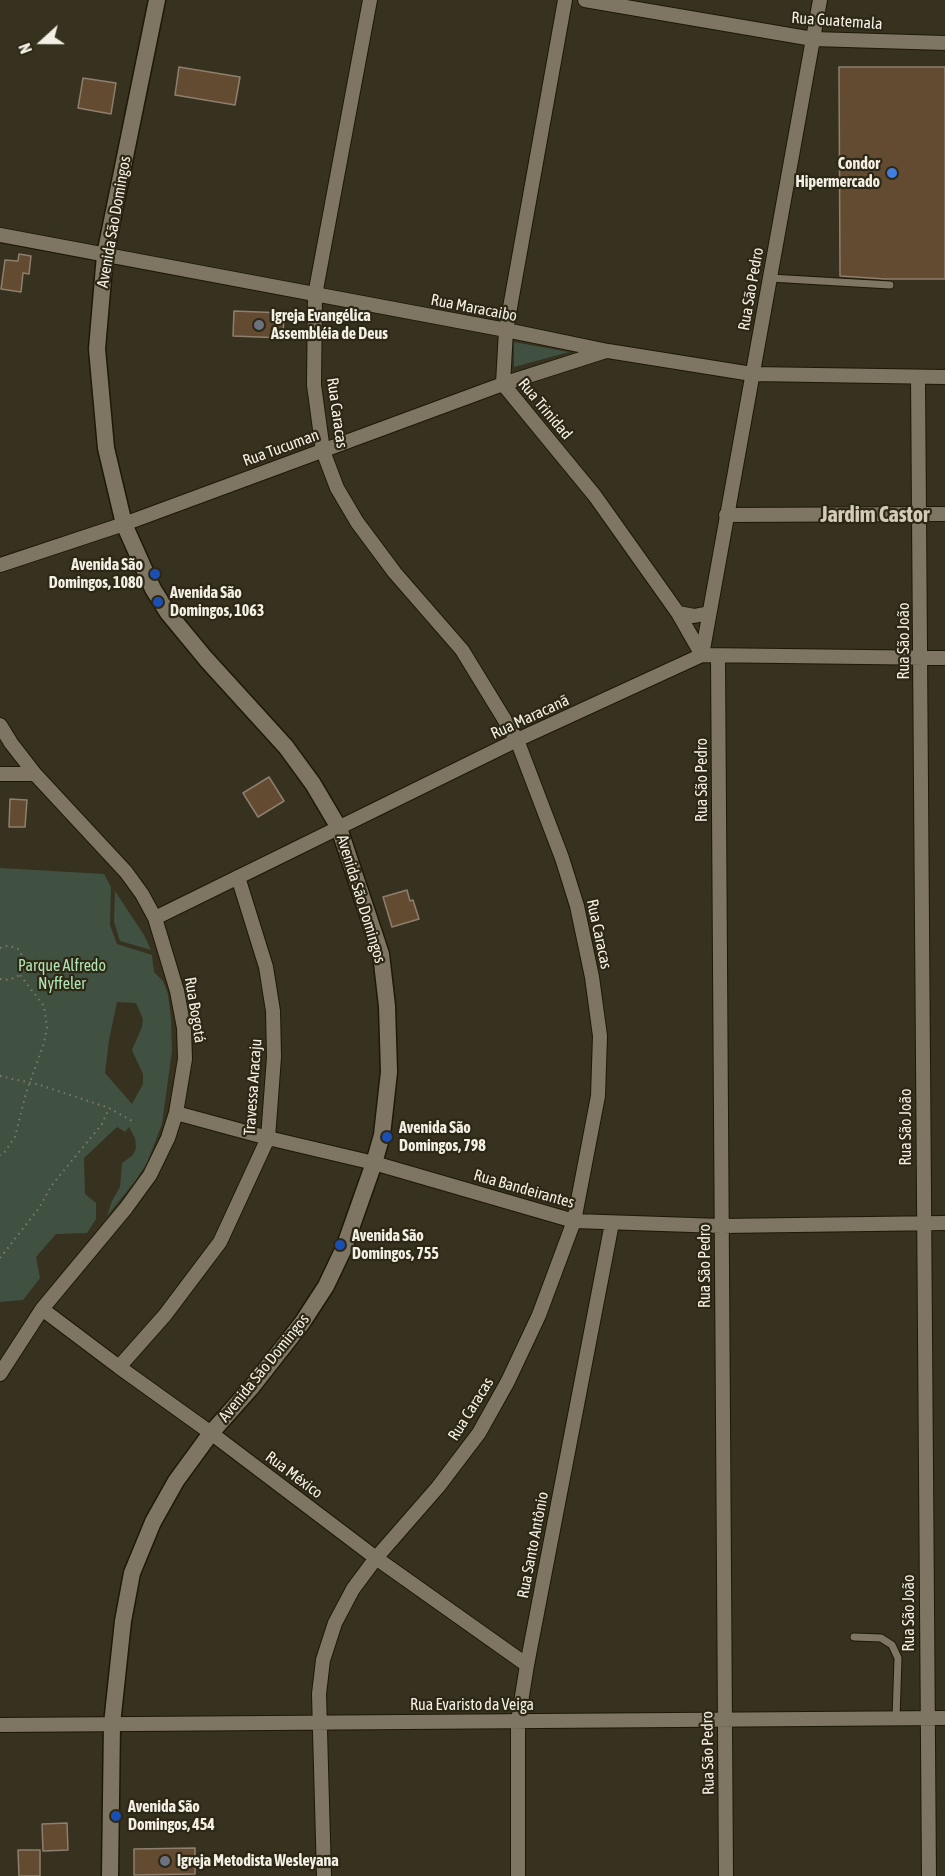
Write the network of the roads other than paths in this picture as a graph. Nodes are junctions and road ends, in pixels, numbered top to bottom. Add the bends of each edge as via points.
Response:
1 (157, 0) edge
2 (370, 0) edge
3 (565, 0) edge
4 (585, 0) edge
5 (820, 0) edge
6 (813, 39) junction
7 (945, 43) edge
8 (0, 235) edge
9 (105, 255) junction
10 (770, 278) junction
11 (890, 285) dead end
12 (315, 295) junction
13 (506, 330) junction
14 (608, 351) junction
15 (752, 374) junction
16 (918, 377) junction
17 (945, 377) edge
18 (503, 384) junction
19 (323, 450) junction
20 (919, 514) junction
21 (945, 514) edge
22 (726, 515) junction
23 (124, 524) junction
24 (0, 565) edge
25 (678, 613) junction
26 (709, 613) junction
27 (702, 655) junction
28 (718, 657) junction
29 (920, 657) junction
30 (945, 658) edge
31 (0, 725) edge
32 (517, 740) junction
33 (0, 774) edge
34 (35, 774) junction
35 (339, 828) junction
36 (238, 877) junction
37 (155, 918) junction
38 (176, 1113) junction
39 (267, 1138) junction
40 (374, 1164) junction
41 (574, 1221) junction
42 (612, 1223) junction
43 (923, 1223) junction
44 (945, 1223) edge
45 (721, 1226) junction
46 (42, 1309) junction
47 (118, 1367) junction
48 (0, 1374) edge
49 (211, 1432) junction
50 (376, 1558) junction
51 (854, 1637) dead end
52 (527, 1665) junction
53 (945, 1718) edge
54 (896, 1719) junction
55 (926, 1719) junction
56 (724, 1720) junction
57 (518, 1721) junction
58 (320, 1722) junction
59 (112, 1724) junction
60 (0, 1725) edge
61 (110, 1876) edge
62 (324, 1876) edge
63 (518, 1876) edge
64 (726, 1876) edge
65 (929, 1876) edge

1 - 9 street, Avenida São Domingos
2 - 12 street, Rua Caracas
3 - 13 street, Rua Trinidad
4 - 6 street, Rua Guatemala
5 - 6 street, Rua São Pedro
6 - 7 street, Rua Guatemala
6 - 10 street, Rua São Pedro
8 - 9 street, Rua Maracaibo
9 - 12 street, Rua Maracaibo
9 - 23 street, Avenida São Domingos via 97,349 106,448
10 - 11 lane
10 - 15 street, Rua São Pedro
12 - 13 street, Rua Maracaibo
12 - 19 street, Rua Caracas via 314,385
13 - 14 street, Rua Maracaibo
13 - 18 street, Rua Trinidad
14 - 15 street, Rua Maracaibo
14 - 18 street, Rua Tucuman
15 - 16 street, Rua Maracaibo
15 - 22 street, Rua São Pedro
16 - 17 street, Rua Maracaibo
16 - 20 street, Rua São João
18 - 19 street, Rua Tucuman
18 - 25 street, Rua Trinidad via 594,495
19 - 23 street, Rua Tucuman
19 - 32 street, Rua Caracas via 337,488 357,522 462,650
20 - 21 street
20 - 22 street
20 - 29 street, Rua São João
22 - 26 street, Rua São Pedro
23 - 24 street, Rua Tucuman
23 - 35 street, Avenida São Domingos via 168,613 286,747
25 - 26 street
25 - 27 street, Rua Trinidad
26 - 27 street, Rua São Pedro
27 - 28 street
27 - 32 street, Rua Maracanã
28 - 29 street
28 - 45 street, Rua São Pedro
29 - 30 street
29 - 43 street, Rua São João
31 - 34 street, Rua Bogotá
32 - 35 street, Rua Maracanã
32 - 41 street, Rua Caracas via 577,906 600,1036 598,1096
33 - 34 street
34 - 37 street, Rua Bogotá via 126,872
35 - 36 street, Rua Maracanã
35 - 40 street, Avenida São Domingos via 381,954 387,1006 389,1072 382,1135
36 - 37 street, Rua Maracanã
36 - 39 street, Travessa Aracaju via 266,967 273,1011 274,1057
37 - 38 street, Rua Bogotá via 184,1028 185,1059
38 - 39 street, Rua Bandeirantes
38 - 46 street, Rua Bogotá via 150,1175
39 - 40 street, Rua Bandeirantes
39 - 47 street, Travessa Aracaju via 220,1242 165,1315
40 - 41 street, Rua Bandeirantes
40 - 49 street, Avenida São Domingos via 326,1286 258,1379
41 - 42 street, Rua Bandeirantes
41 - 50 street, Rua Caracas via 539,1316 479,1433
42 - 45 street, Rua Bandeirantes
42 - 52 street, Rua Santo Antônio
43 - 44 street, Rua Bandeirantes
43 - 45 street, Rua Bandeirantes
43 - 55 street, Rua São João
45 - 56 street, Rua São Pedro
46 - 47 street, Rua México
46 - 48 street, Rua Bogotá
47 - 49 street, Rua México
49 - 50 street, Rua México
49 - 59 street, Avenida São Domingos via 153,1522 132,1574
50 - 52 street, Rua México
50 - 58 street, Rua Caracas via 335,1623 323,1659
51 - 54 lane via 881,1638 892,1645 898,1658
52 - 57 street, Rua Santo Antônio
53 - 55 street, Rua Evaristo da Veiga
54 - 55 street, Rua Evaristo da Veiga
54 - 56 street, Rua Evaristo da Veiga
55 - 65 street, Rua São João
56 - 57 street, Rua Evaristo da Veiga
56 - 64 street, Rua São Pedro
57 - 58 street, Rua Evaristo da Veiga
57 - 63 street, Rua Santo Antônio
58 - 59 street, Rua Evaristo da Veiga
58 - 62 street, Rua Caracas
59 - 60 street, Rua Evaristo da Veiga
59 - 61 street, Avenida São Domingos

